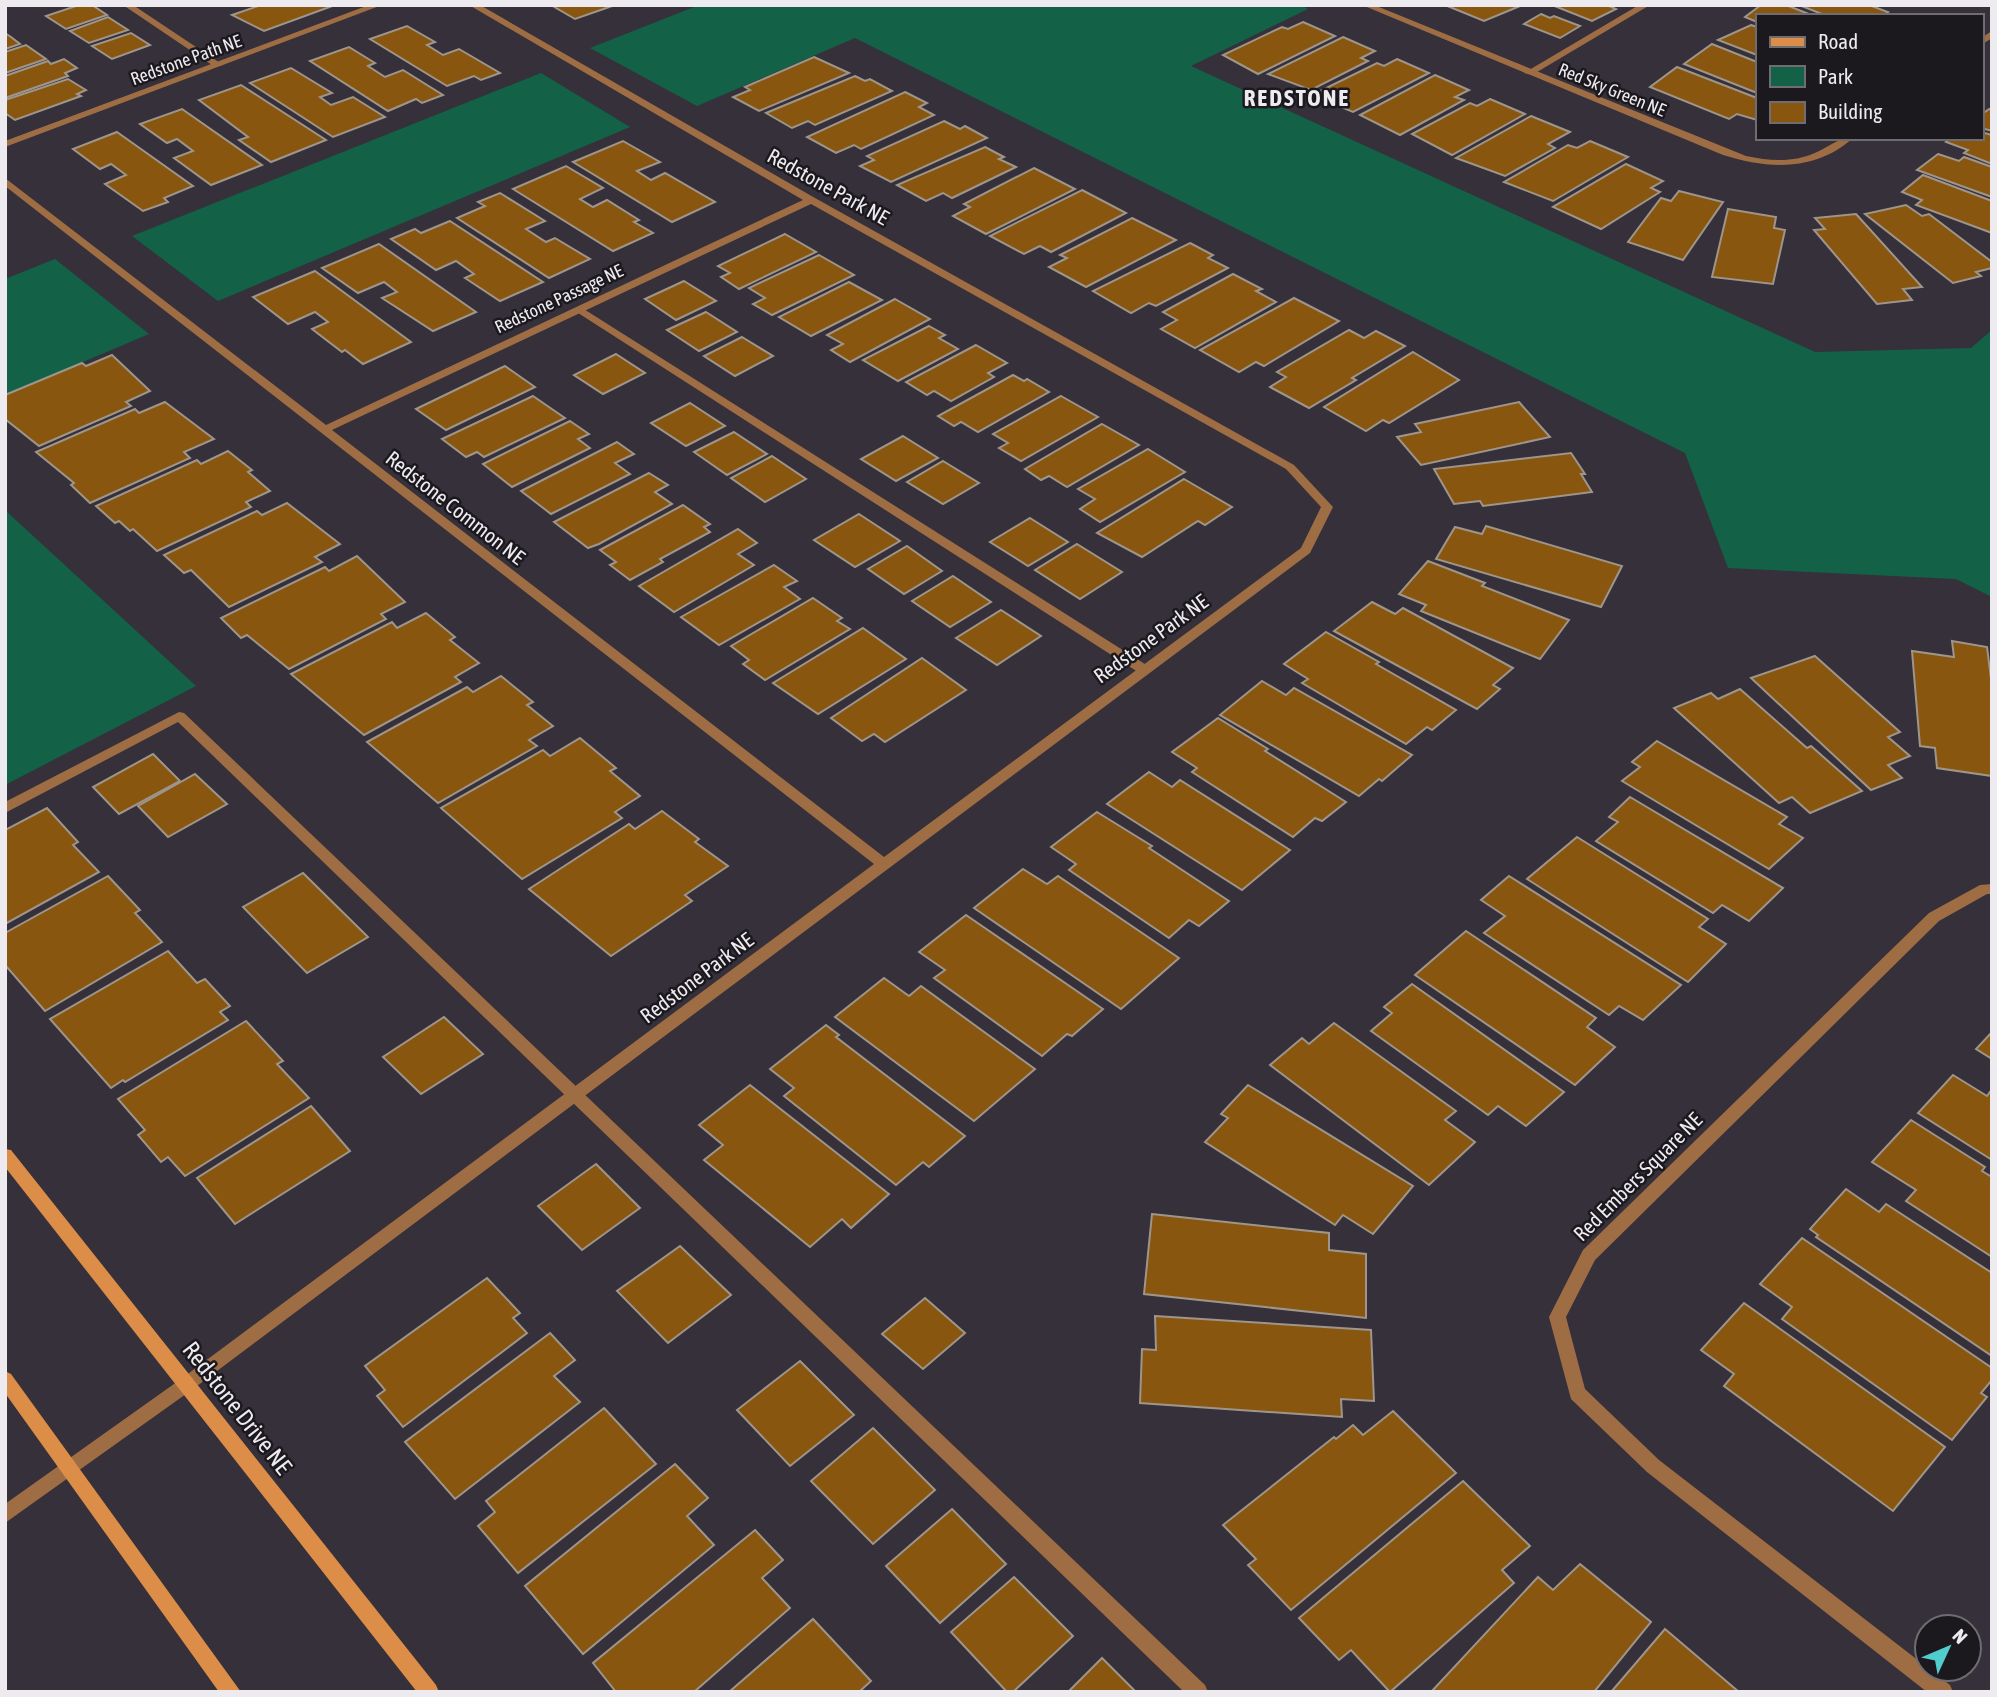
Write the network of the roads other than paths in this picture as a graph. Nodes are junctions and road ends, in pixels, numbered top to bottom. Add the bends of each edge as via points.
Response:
1 (127, 5) edge
2 (378, 5) edge
3 (473, 5) edge
4 (1366, 5) edge
5 (1646, 5) edge
6 (218, 65) junction
7 (1529, 73) junction
8 (1845, 140) edge
9 (5, 144) edge
10 (5, 181) edge
11 (811, 200) junction
12 (579, 309) junction
13 (323, 430) junction
14 (1143, 669) junction
15 (5, 808) edge
16 (882, 863) junction
17 (1992, 890) edge
18 (574, 1094) junction
19 (5, 1155) edge
20 (5, 1379) edge
21 (187, 1384) junction
22 (69, 1469) junction
23 (5, 1516) edge
24 (231, 1692) edge
25 (429, 1692) edge
26 (1198, 1692) edge
27 (1943, 1692) edge

1 - 6 street
2 - 6 street, Redstone Path NE
3 - 11 street, Redstone Park NE
4 - 7 street, Red Sky Green NE
5 - 7 street
6 - 9 street, Redstone Path NE
7 - 8 street, Red Sky Green NE via 1757,163 1810,161
10 - 13 street, Redstone Common NE
11 - 12 street, Redstone Passage NE
11 - 14 street, Redstone Park NE via 1290,467 1327,507 1306,550
12 - 13 street, Redstone Passage NE
12 - 14 street
13 - 16 street, Redstone Common NE
14 - 16 street, Redstone Park NE
15 - 18 street via 179,716
16 - 18 street, Redstone Park NE
17 - 27 street, Red Embers Square NE via 1985,889 1934,917 1589,1255 1557,1317 1577,1393 1653,1466
18 - 21 street, Redstone Park NE
18 - 26 street
19 - 21 street, Redstone Drive NE
20 - 22 street
21 - 22 street, Redstone Park NE
21 - 25 street, Redstone Drive NE
22 - 23 street, Redstone Park NE
22 - 24 street

